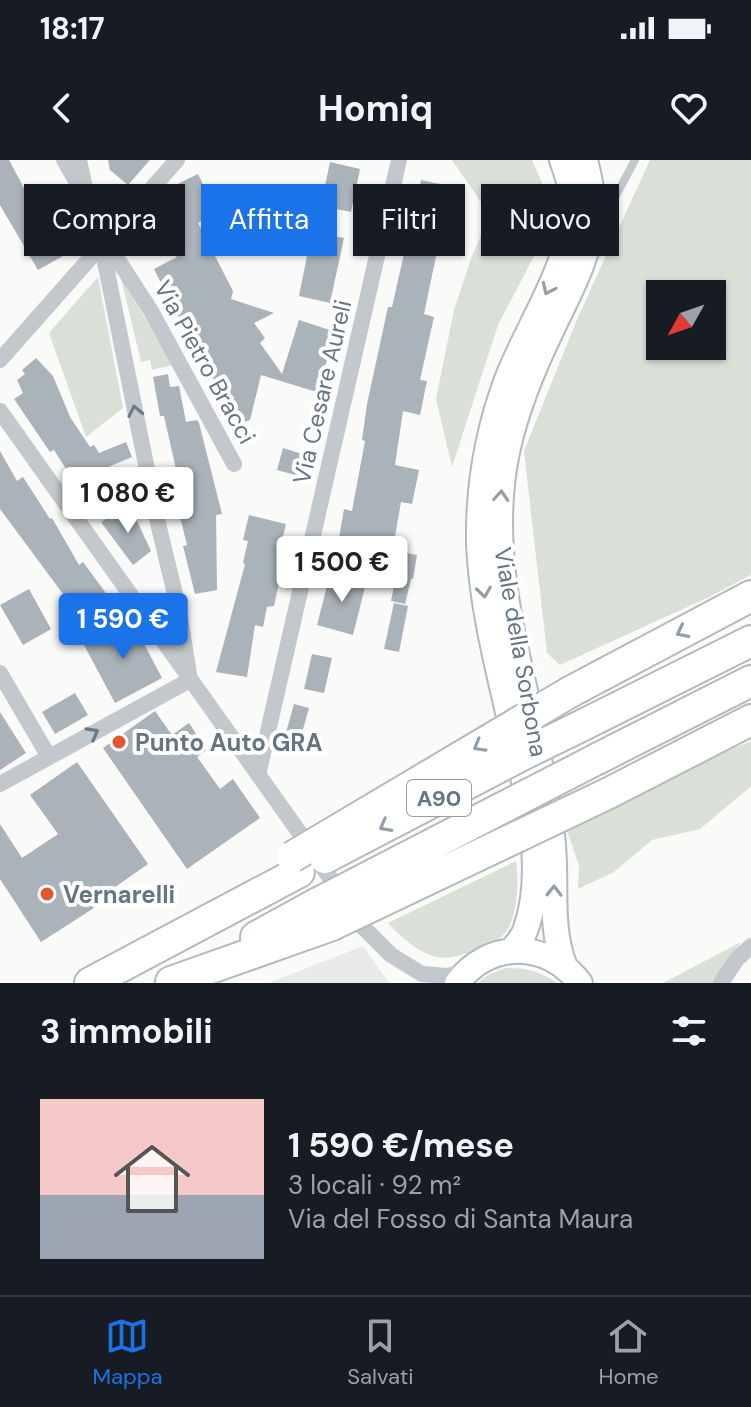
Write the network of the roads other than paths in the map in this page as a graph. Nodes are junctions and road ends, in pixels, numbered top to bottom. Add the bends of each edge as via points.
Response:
1 (64, 160) edge
2 (79, 160) edge
3 (177, 160) edge
4 (399, 160) edge
5 (562, 160) edge
6 (585, 160) edge
7 (635, 160) edge
8 (78, 184) edge
9 (84, 184) edge
10 (156, 184) edge
11 (619, 190) edge
12 (94, 256) edge
13 (104, 256) edge
14 (112, 256) edge
15 (0, 360) edge
16 (0, 411) edge
17 (234, 464) dead end
18 (751, 596) edge
19 (179, 611) junction
20 (154, 628) junction
21 (751, 641) edge
22 (0, 673) edge
23 (190, 680) junction
24 (751, 681) edge
25 (750, 721) edge
26 (49, 757) junction
27 (258, 775) junction
28 (0, 784) edge
29 (295, 864) junction
30 (326, 914) junction
31 (751, 946) edge
32 (511, 951) junction
33 (573, 975) edge
34 (461, 978) edge
35 (425, 979) edge
36 (90, 983) edge
37 (170, 983) edge
38 (721, 983) edge

1 - 8 street
2 - 9 street
3 - 10 street
4 - 27 street, Via Cesare Aureli
5 -> 32 street, Viale della Sorbona via 572,201 566,242 503,392 480,500 485,603 535,854 528,921
33 -> 6 street, Viale della Sorbona via 560,955 554,924 552,836 505,597 500,520 503,470 515,421 590,237 593,205
7 - 11 lane
12 - 15 street
19 -> 13 street
14 - 17 street, Via Pietro Bracci via 151,311
16 - 20 street
18 -> 29 highway, bridge via 570,692
19 - 20 street
19 - 23 street
20 - 23 street
21 -> 29 highway, A90, bridge
22 - 26 street
26 -> 23 street
23 - 27 street
24 - 30 highway, A90, bridge via 597,759
25 - 30 highway, bridge via 609,793
26 - 28 street
27 - 35 street via 363,927
29 - 36 highway, A90
30 - 37 highway, A90
31 - 38 street
32 - 33 street via 543,955
32 - 34 street via 483,959
34 - 35 street

